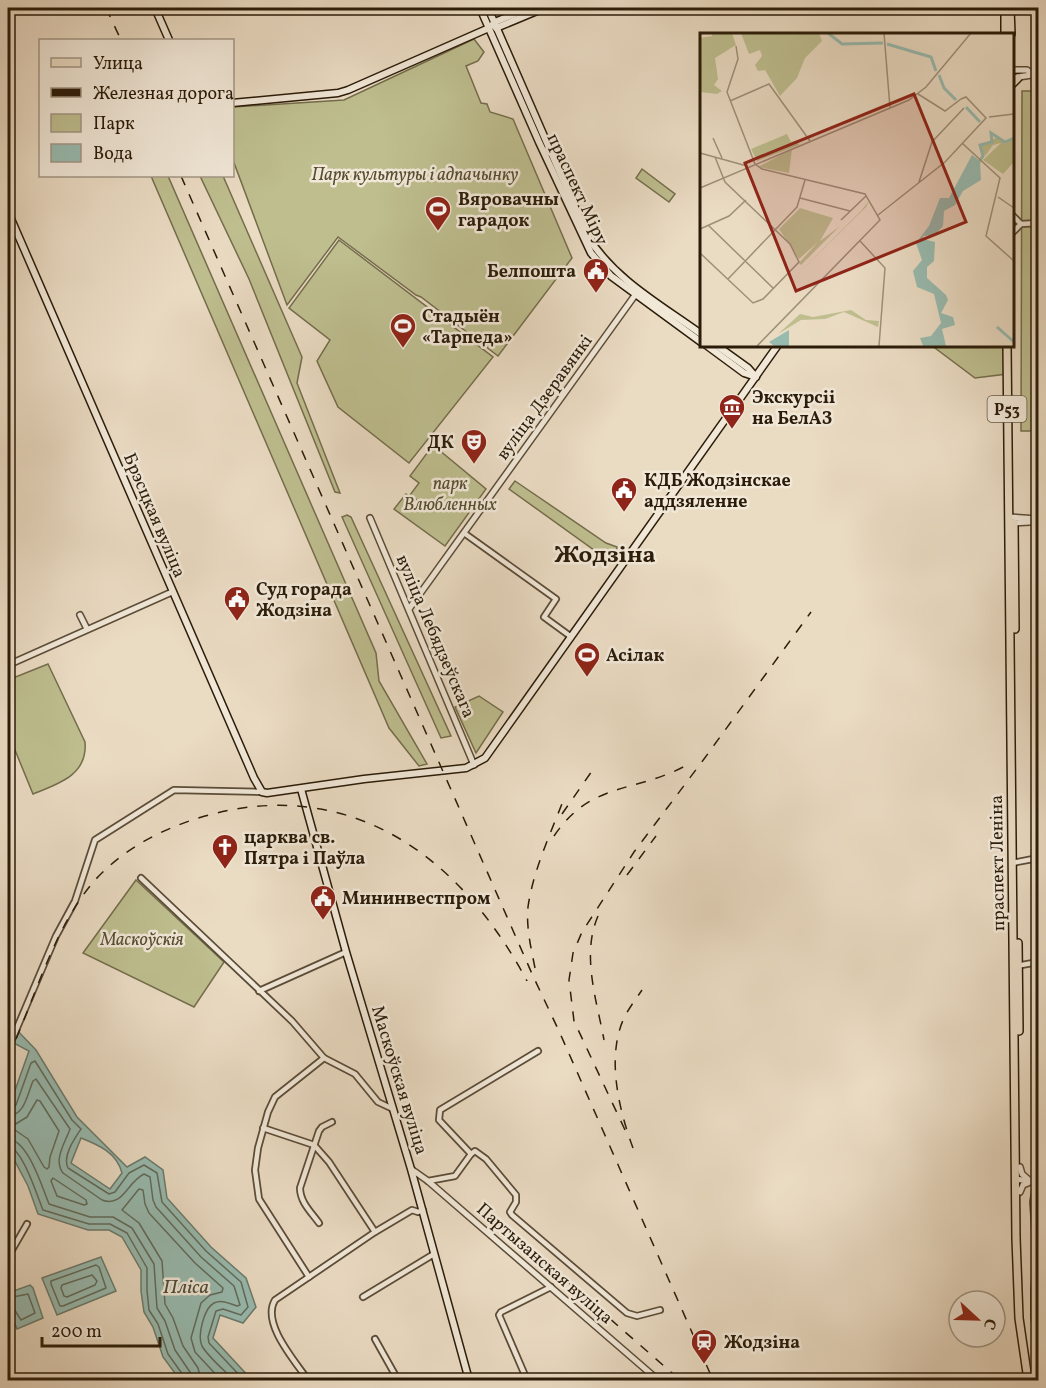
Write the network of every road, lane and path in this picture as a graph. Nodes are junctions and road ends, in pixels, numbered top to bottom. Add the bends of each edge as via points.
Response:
1 (154, 8) edge
2 (480, 8) edge
3 (488, 8) edge
4 (529, 8) edge
5 (544, 8) edge
6 (1005, 8) edge
7 (1010, 8) edge
8 (496, 25) junction
9 (489, 28) junction
10 (1005, 33) edge
11 (1011, 33) edge
12 (169, 39) edge
13 (1013, 70) edge
14 (1035, 74) edge
15 (1015, 78) edge
16 (234, 103) edge
17 (540, 136) junction
18 (8, 212) edge
19 (1013, 216) edge
20 (1038, 223) edge
21 (1021, 224) junction
22 (1013, 231) edge
23 (638, 292) junction
24 (700, 333) edge
25 (700, 341) edge
26 (708, 346) edge
27 (717, 346) edge
28 (777, 346) edge
29 (1009, 346) edge
30 (727, 357) junction
31 (756, 377) junction
32 (507, 473) junction
33 (514, 477) dead end
34 (370, 518) dead end
35 (1036, 519) edge
36 (1011, 520) junction
37 (464, 533) junction
38 (172, 592) junction
39 (409, 609) junction
40 (80, 615) dead end
41 (87, 630) junction
42 (570, 636) junction
43 (8, 665) edge
44 (474, 765) junction
45 (301, 789) junction
46 (262, 792) junction
47 (1038, 858) edge
48 (1014, 863) junction
49 (141, 878) dead end
50 (346, 952) junction
51 (1038, 962) edge
52 (1015, 966) junction
53 (259, 991) junction
54 (8, 1048) edge
55 (538, 1051) dead end
56 (324, 1058) junction
57 (393, 1109) junction
58 (332, 1122) dead end
59 (263, 1128) junction
60 (314, 1145) junction
61 (471, 1154) junction
62 (1020, 1167) junction
63 (411, 1169) junction
64 (1018, 1180) junction
65 (428, 1181) junction
66 (1036, 1183) edge
67 (1035, 1190) junction
68 (1020, 1192) junction
69 (1038, 1197) edge
70 (423, 1210) junction
71 (319, 1223) dead end
72 (27, 1224) dead end
73 (375, 1232) junction
74 (434, 1254) junction
75 (8, 1257) edge
76 (309, 1277) junction
77 (550, 1287) junction
78 (363, 1297) dead end
79 (660, 1311) dead end
80 (375, 1340) dead end
81 (1038, 1348) edge
82 (308, 1380) edge
83 (398, 1380) edge
84 (466, 1380) edge
85 (527, 1380) edge
86 (658, 1380) edge
87 (1030, 1380) edge

1 - 12 main road
2 - 9 main road, праспект Міру
3 - 8 main road, праспект Міру
4 - 8 main road
5 - 8 main road
6 - 10 main road
7 - 11 main road
8 - 9 main road
8 - 17 main road, праспект Міру
9 - 16 main road via 338,93
9 - 17 main road, праспект Міру
13 - 14 street
14 - 15 street
17 - 23 main road, праспект Міру via 592,243
18 - 38 main road, Брэсцкая вуліца
19 - 21 street
20 - 21 street
21 - 22 street
23 - 24 main road, праспект Міру
23 - 25 main road, праспект Міру
23 - 32 street, вуліца Дзеравянкі
26 - 30 main road
27 - 30 main road
28 - 31 main road
29 - 36 main road, праспект Леніна / Р53
30 - 31 main road
31 - 42 main road
32 - 33 street
32 - 37 street, вуліца Дзеравянкі
34 - 39 street, вуліца Лебядзеўскага
35 - 36 street
36 - 48 main road, праспект Леніна / Р53
37 - 39 street, вуліца Дзеравянкі
37 - 42 street via 556,599 543,618
38 - 41 street
38 - 46 main road, Брэсцкая вуліца
39 - 44 street, вуліца Лебядзеўскага
40 - 41 street
41 - 43 street
42 - 44 main road via 484,758
44 - 45 main road
45 - 46 main road
45 - 50 main road, Маскоўская вуліца
46 - 54 street via 174,790 95,840 75,901
47 - 48 street
48 - 52 main road, праспект Леніна / Р53
49 - 53 street
50 - 53 street
50 - 57 main road, Маскоўская вуліца
51 - 52 street
52 - 62 main road, праспект Леніна / Р53
52 - 64 main road, праспект Леніна / Р53
53 - 56 street
55 - 61 street via 440,1110 439,1120
56 - 57 street via 355,1074 378,1102
56 - 59 street via 275,1097
57 - 63 main road, Маскоўская вуліца
58 - 60 street via 319,1131
59 - 60 street
59 - 76 street via 255,1170 259,1199
60 - 71 street via 300,1196
60 - 73 street
61 - 65 street via 455,1176
61 - 79 street via 475,1151 486,1159 516,1196 512,1215 627,1313 637,1316
62 - 64 main road, праспект Леніна / Р53
62 - 66 street via 1025,1178
63 - 65 street, Партызанская вуліца
63 - 70 main road, Маскоўская вуліца
64 - 66 street
64 - 68 main road, праспект Леніна / Р53
64 - 87 main road, праспект Леніна / Р53 via 1019,1318
65 - 77 street, Партызанская вуліца
66 - 67 street
66 - 68 street via 1023,1185
67 - 69 street
67 - 81 street via 1034,1317
68 - 87 main road, праспект Леніна / Р53 via 1022,1317
70 - 73 street via 412,1209
70 - 74 main road, Маскоўская вуліца
72 - 75 street
73 - 76 street
74 - 78 street
74 - 84 main road, Маскоўская вуліца
76 - 82 street via 275,1300 272,1309 275,1331
77 - 85 street via 499,1315
77 - 86 street, Партызанская вуліца
80 - 83 street

